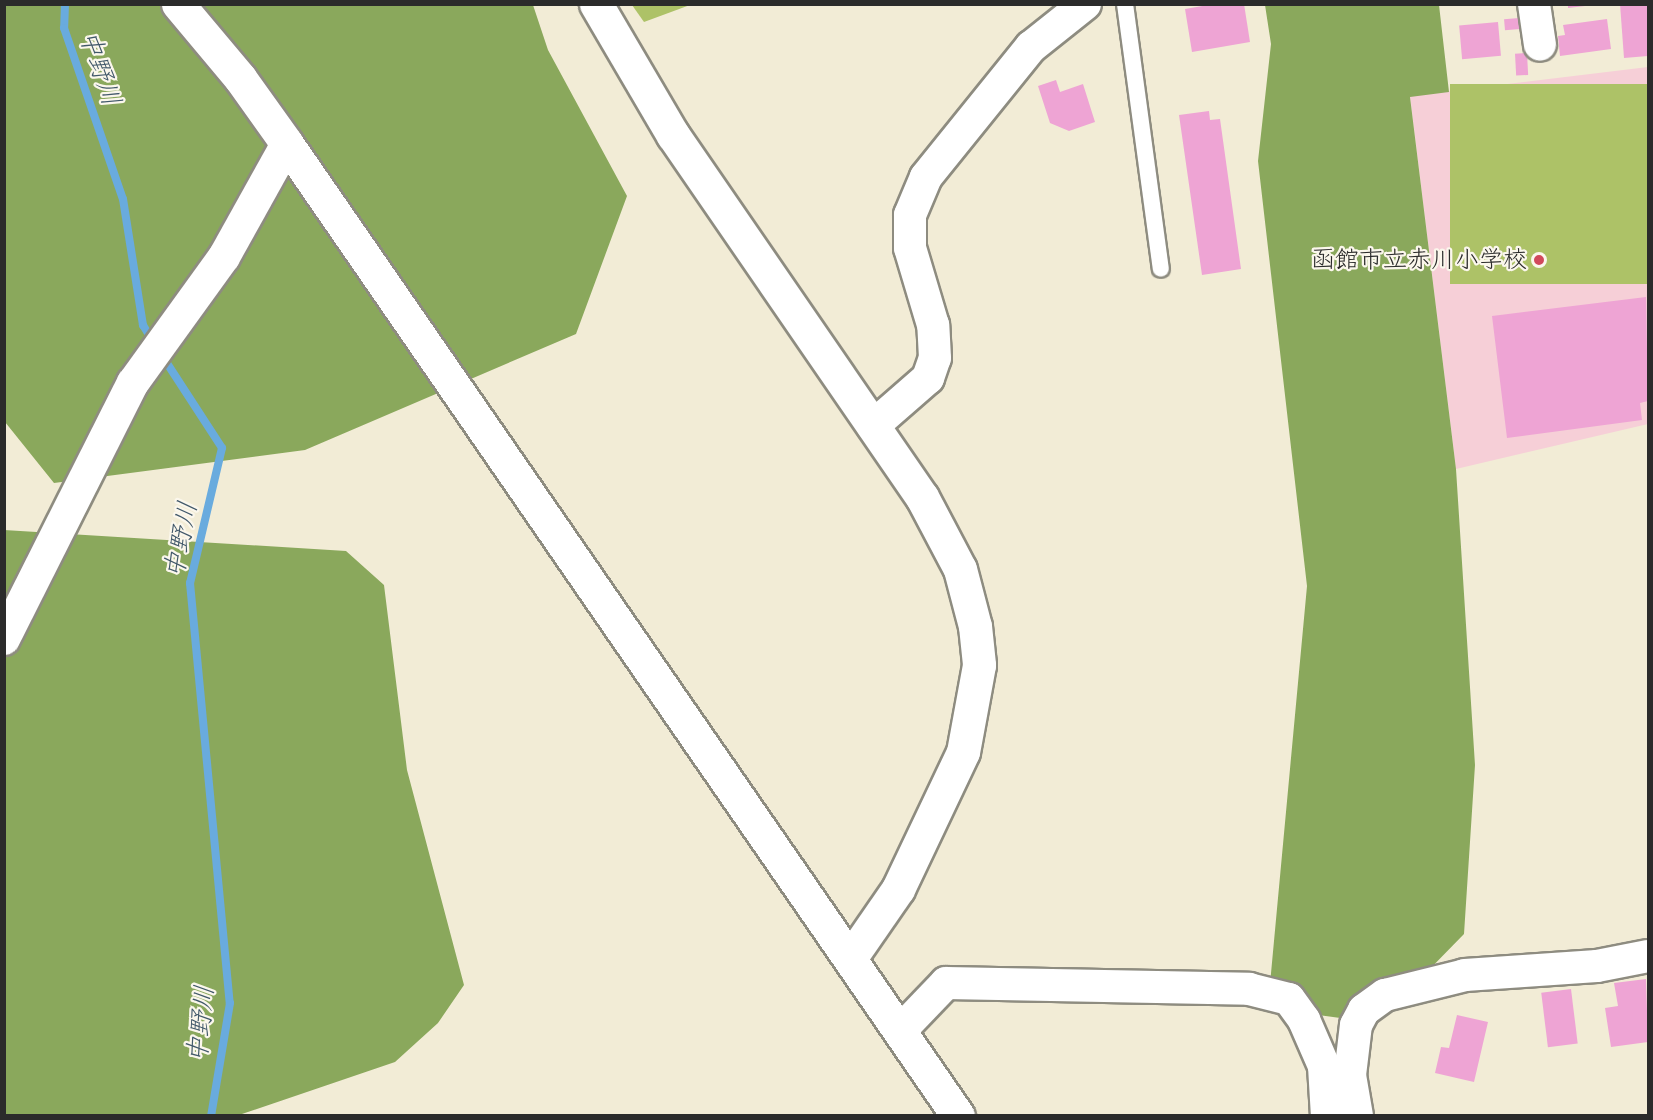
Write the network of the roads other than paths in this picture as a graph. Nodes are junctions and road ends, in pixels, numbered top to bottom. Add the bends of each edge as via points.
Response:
1 (178, 4) edge
2 (596, 4) edge
3 (1125, 4) edge
4 (1534, 4) edge
5 (1070, 10) edge
6 (1540, 45) dead end
7 (287, 144) junction
8 (1161, 269) dead end
9 (873, 426) junction
10 (4, 639) edge
11 (1648, 956) edge
12 (851, 957) junction
13 (901, 1030) junction
14 (958, 1116) edge
15 (1327, 1116) edge
16 (1356, 1116) edge

1 - 7 street via 240,78
2 - 9 street via 673,135
3 - 8 lane
4 - 6 street
5 - 9 street via 1031,47 926,177 910,215 910,248 933,325 934,358 928,378
7 - 10 street via 224,257 133,382
7 - 12 street
9 - 12 street via 922,497 960,569 975,626 979,665 963,752 935,817 898,889
11 - 16 street via 1597,966 1465,975 1385,994 1364,1010 1356,1024 1350,1075
12 - 13 street
13 - 14 street
13 - 15 street via 946,982 1249,989 1289,999 1304,1020 1324,1066

